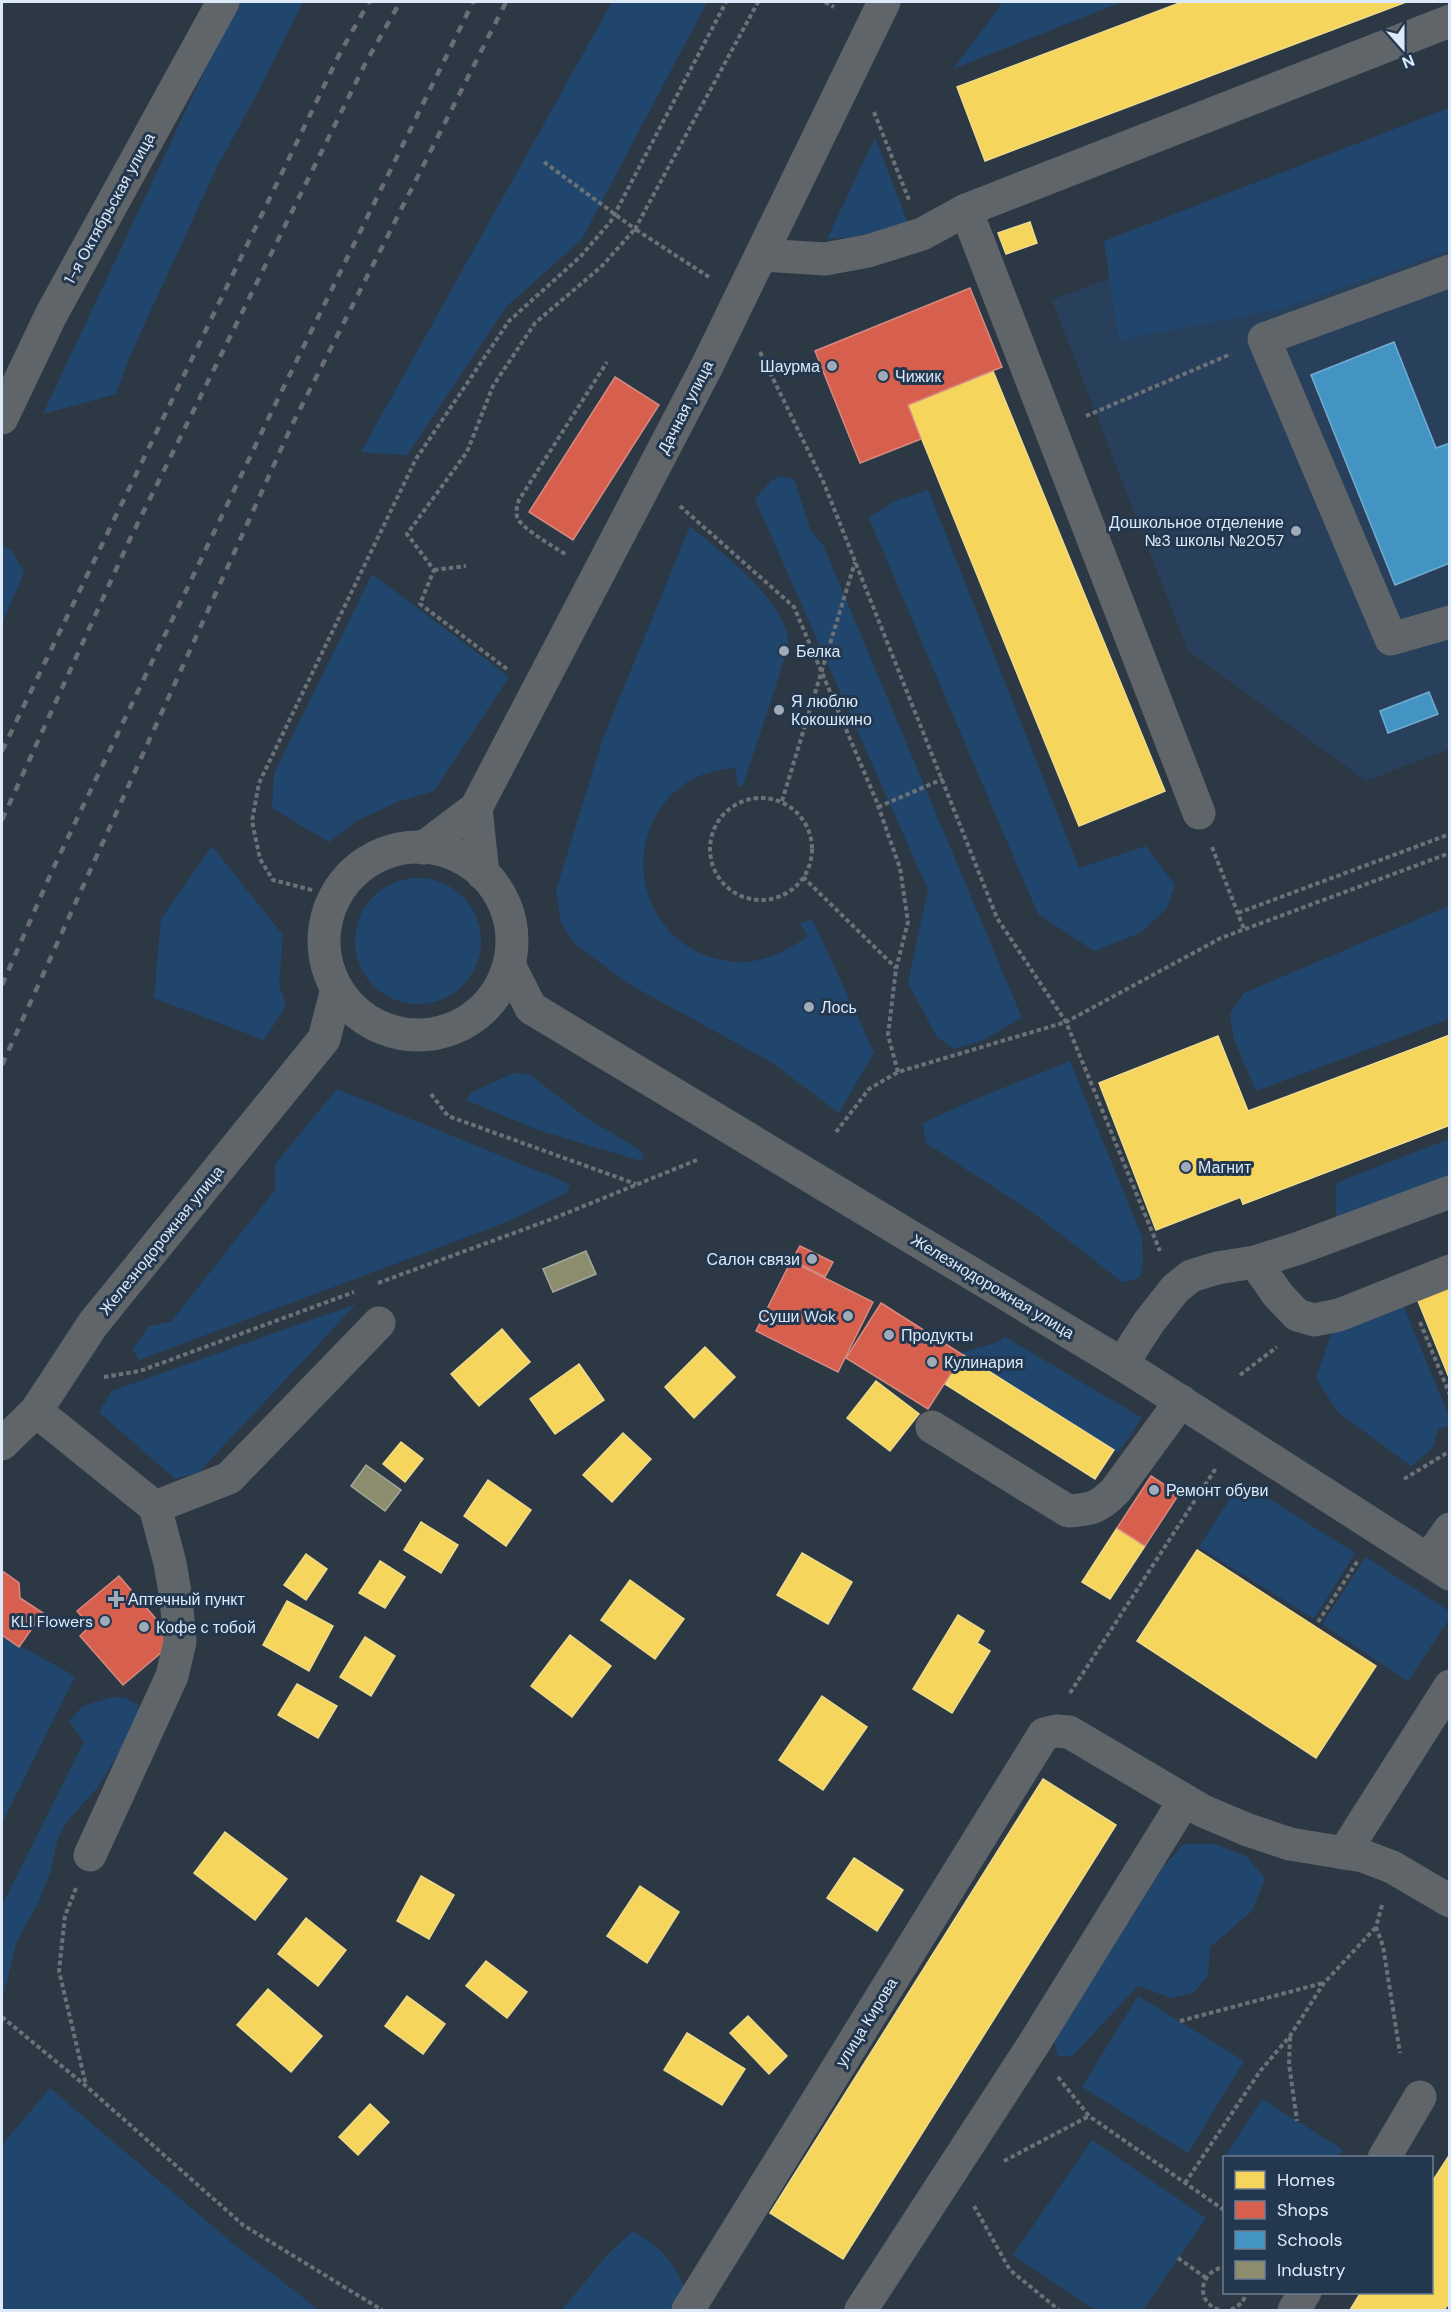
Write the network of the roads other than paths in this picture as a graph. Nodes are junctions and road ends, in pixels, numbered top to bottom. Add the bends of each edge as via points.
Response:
1 (223, 2) edge
2 (884, 2) edge
3 (1449, 21) edge
4 (966, 210) junction
5 (761, 255) junction
6 (1449, 272) edge
7 (2, 418) edge
8 (1449, 622) edge
9 (476, 808) junction
10 (1199, 813) road end
11 (423, 848) junction
12 (483, 874) junction
13 (509, 965) junction
14 (337, 989) junction
15 (531, 1008) junction
16 (478, 1015) junction
17 (374, 1024) junction
18 (324, 1039) junction
19 (1449, 1192) edge
20 (1255, 1262) junction
21 (1449, 1271) edge
22 (379, 1323) dead end
23 (1122, 1364) junction
24 (1181, 1401) junction
25 (36, 1411) junction
26 (932, 1427) dead end
27 (2, 1444) edge
28 (155, 1507) junction
29 (1449, 1529) edge
30 (1439, 1567) edge
31 (1449, 1686) edge
32 (1184, 1801) junction
33 (1344, 1853) junction
34 (90, 1855) road end
35 (1449, 1901) edge
36 (1420, 2097) dead end
37 (1385, 2156) edge
38 (1304, 2294) edge
39 (688, 2310) edge
40 (861, 2310) edge
41 (1294, 2310) edge

1 - 7 street, 1-я Октябрьская улица via 51,315
2 - 5 street, Дачная улица
3 - 4 street
4 - 5 street via 922,234 868,251 825,259
4 - 10 street
5 - 9 street, Дачная улица
6 - 8 street via 1264,339 1391,639
9 - 11 street, Дачная улица
9 - 12 street
11 - 12 street via 442,850 469,862
11 - 14 street via 384,853 358,868 338,890 326,918 323,947 329,976
12 - 13 street via 506,907 512,936
13 - 15 street
13 - 16 street via 498,993
14 - 17 street via 344,1001
14 - 18 street, Железнодорожная улица
15 - 16 street
15 - 23 street, Железнодорожная улица
16 - 17 street via 452,1030 423,1036 393,1033
17 - 18 street
18 - 25 street, Железнодорожная улица via 93,1324
19 - 20 street
20 - 21 street via 1297,1315 1314,1320 1339,1315
20 - 23 street via 1191,1276 1175,1289 1149,1322
22 - 28 street via 229,1478
23 - 24 street, Железнодорожная улица
24 - 26 street via 1105,1503 1088,1510 1068,1511
24 - 30 street, Железнодорожная улица
25 - 27 street, Железнодорожная улица
25 - 28 street
28 - 34 street via 176,1598 178,1657
29 - 30 street
31 - 33 street
32 - 33 street via 1239,1827 1290,1844
32 - 39 street, улица Кирова via 1069,1732 1044,1734
32 - 40 street via 1033,2045
33 - 35 street via 1392,1867
36 - 37 street
38 - 41 street

